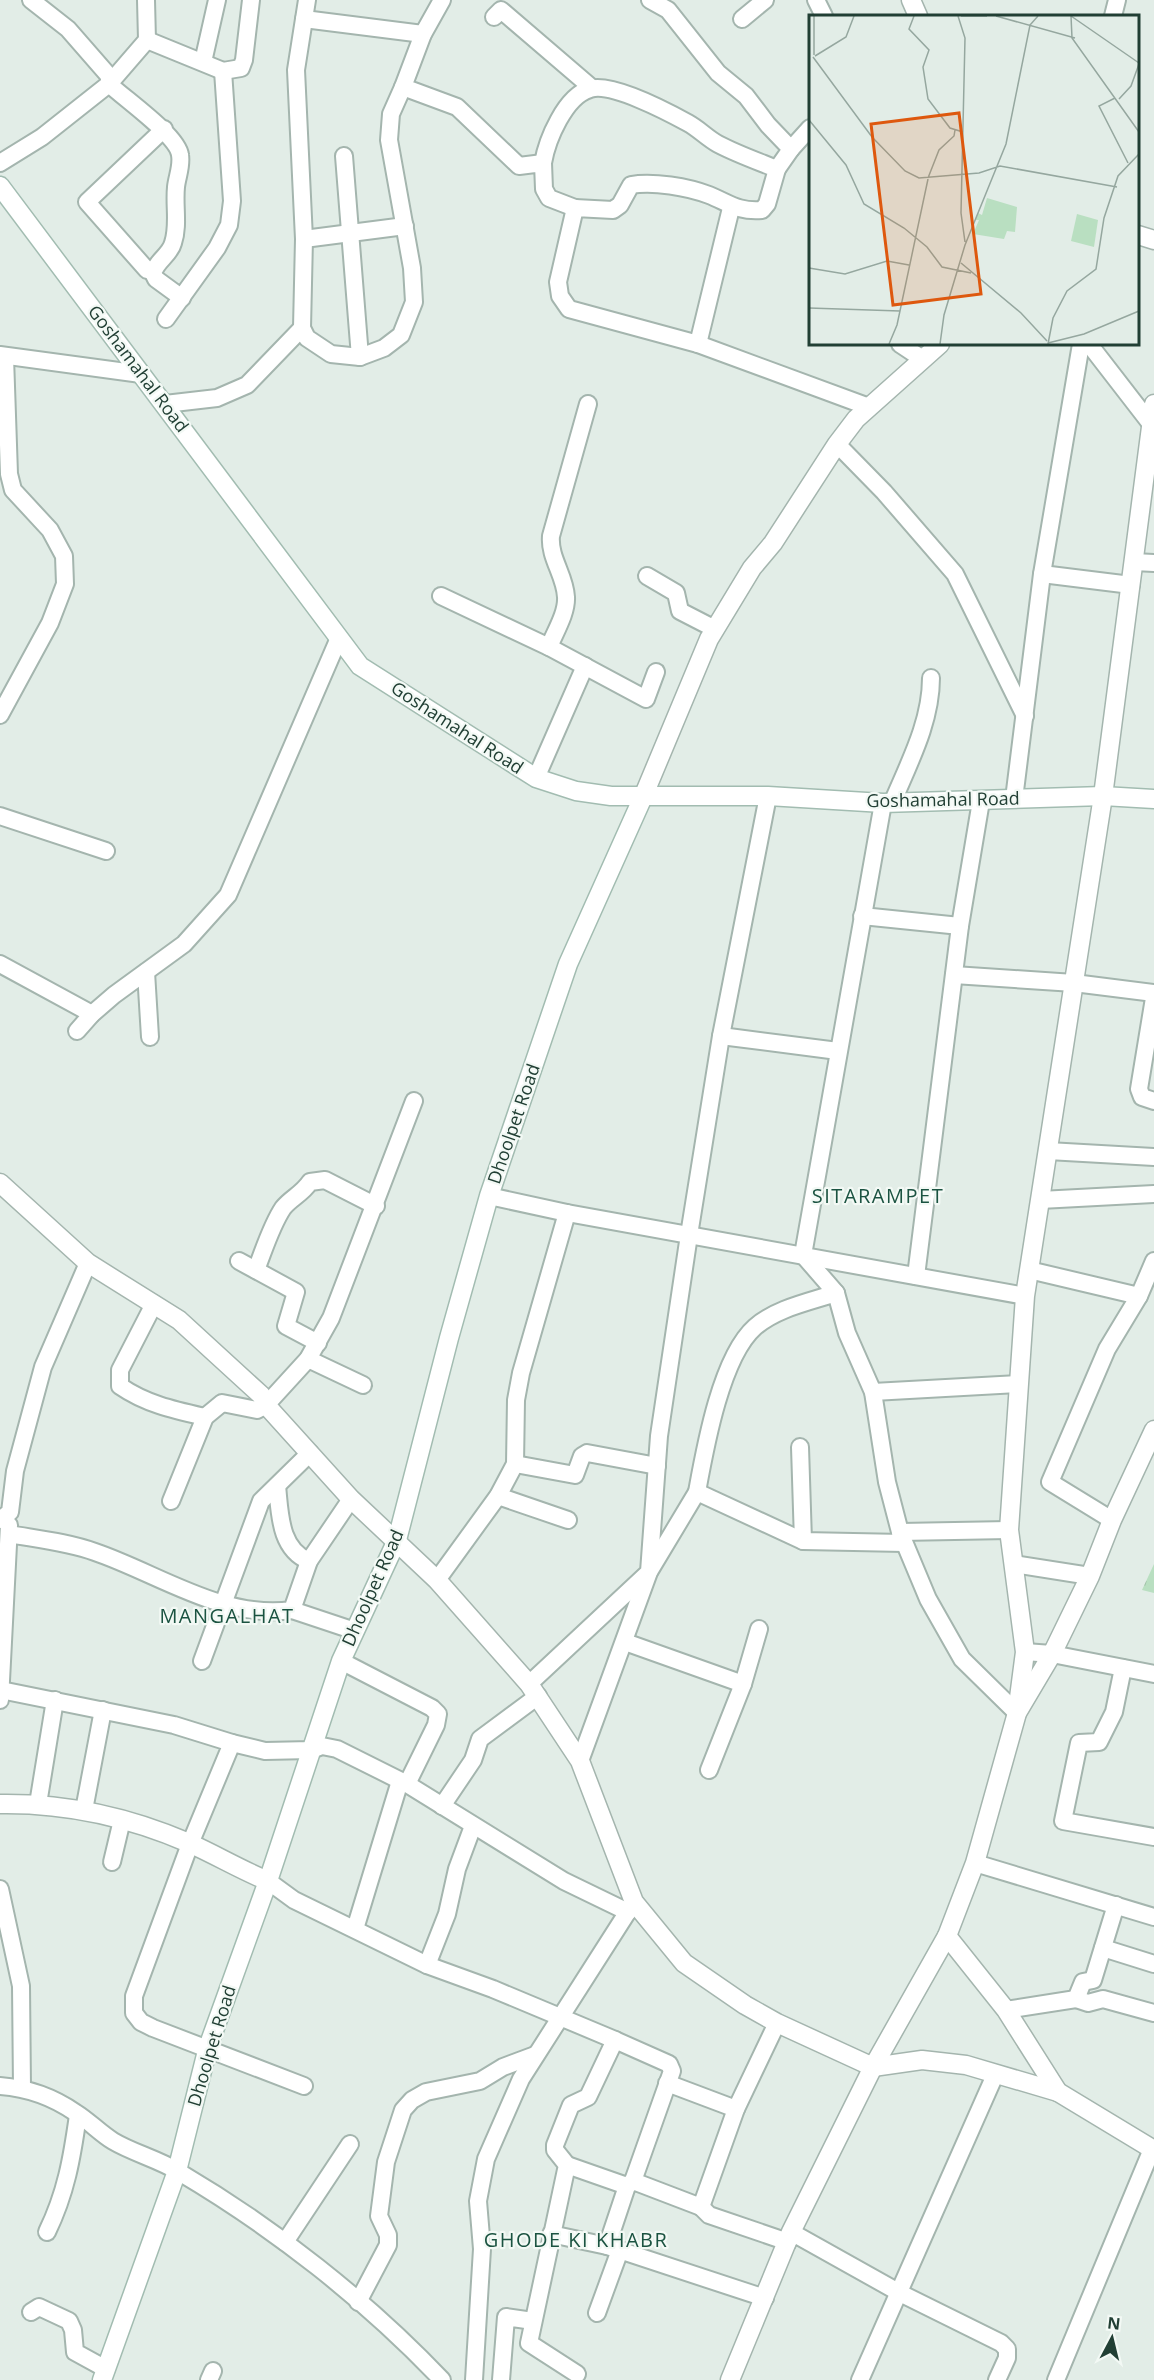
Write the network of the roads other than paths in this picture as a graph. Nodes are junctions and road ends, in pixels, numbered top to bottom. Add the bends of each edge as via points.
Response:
1 (31, 0) edge
2 (146, 0) edge
3 (217, 0) edge
4 (252, 0) edge
5 (307, 0) edge
6 (442, 0) edge
7 (650, 0) edge
8 (765, 0) edge
9 (816, 0) edge
10 (911, 0) edge
11 (1117, 0) edge
12 (824, 15) edge
13 (918, 15) edge
14 (1113, 15) edge
15 (494, 17) dead end
16 (304, 19) junction
17 (742, 19) dead end
18 (423, 34) junction
19 (147, 40) junction
20 (202, 62) junction
21 (223, 71) junction
22 (109, 84) junction
23 (403, 87) junction
24 (592, 88) junction
25 (164, 129) junction
26 (809, 129) edge
27 (791, 149) junction
28 (344, 156) dead end
29 (543, 163) junction
30 (0, 164) edge
31 (777, 169) junction
32 (0, 186) edge
33 (731, 207) junction
34 (575, 208) junction
35 (405, 226) junction
36 (351, 234) junction
37 (1139, 236) edge
38 (304, 239) junction
39 (1154, 240) edge
40 (147, 270) dead end
41 (182, 298) junction
42 (166, 319) dead end
43 (302, 328) junction
44 (698, 344) junction
45 (902, 345) edge
46 (939, 345) edge
47 (1081, 345) edge
48 (1090, 345) edge
49 (3, 356) edge
50 (360, 357) junction
51 (921, 358) junction
52 (141, 374) junction
53 (165, 404) junction
54 (588, 404) dead end
55 (1154, 404) edge
56 (869, 407) junction
57 (1153, 426) edge
58 (837, 444) junction
59 (1134, 562) junction
60 (1154, 563) edge
61 (1042, 574) junction
62 (647, 576) dead end
63 (1131, 585) junction
64 (441, 596) dead end
65 (715, 629) junction
66 (339, 638) junction
67 (549, 647) junction
68 (585, 666) junction
69 (656, 672) dead end
70 (931, 678) dead end
71 (0, 715) edge
72 (1025, 717) junction
73 (536, 778) junction
74 (768, 796) junction
75 (1102, 796) junction
76 (643, 797) junction
77 (1014, 799) junction
78 (1154, 799) edge
79 (981, 801) junction
80 (888, 802) junction
81 (0, 816) edge
82 (106, 851) dead end
83 (862, 916) junction
84 (960, 926) junction
85 (0, 964) edge
86 (146, 972) junction
87 (954, 975) junction
88 (1074, 983) junction
89 (1154, 993) edge
90 (1154, 998) edge
91 (92, 1014) junction
92 (77, 1031) dead end
93 (722, 1036) junction
94 (150, 1037) dead end
95 (838, 1051) junction
96 (414, 1101) dead end
97 (1154, 1101) edge
98 (1048, 1151) junction
99 (1154, 1157) edge
100 (0, 1182) edge
101 (1154, 1194) edge
102 (489, 1196) junction
103 (1040, 1200) junction
104 (376, 1206) junction
105 (567, 1213) junction
106 (688, 1235) junction
107 (803, 1256) junction
108 (239, 1261) dead end
109 (1154, 1262) edge
110 (88, 1263) junction
111 (256, 1270) junction
112 (1029, 1270) junction
113 (916, 1276) junction
114 (836, 1293) junction
115 (1026, 1296) junction
116 (1138, 1296) junction
117 (154, 1304) junction
118 (318, 1343) junction
119 (308, 1359) junction
120 (1019, 1384) junction
121 (363, 1385) dead end
122 (873, 1392) junction
123 (266, 1405) junction
124 (205, 1417) junction
125 (1154, 1430) edge
126 (800, 1447) dead end
127 (310, 1453) junction
128 (514, 1464) junction
129 (657, 1467) junction
130 (8, 1469) edge
131 (277, 1486) junction
132 (697, 1492) junction
133 (498, 1496) junction
134 (351, 1499) junction
135 (171, 1501) dead end
136 (568, 1520) dead end
137 (1112, 1520) junction
138 (6, 1522) edge
139 (1009, 1530) junction
140 (902, 1538) junction
141 (397, 1540) junction
142 (803, 1541) junction
143 (309, 1561) junction
144 (1014, 1564) junction
145 (649, 1572) junction
146 (1090, 1576) junction
147 (436, 1580) junction
148 (223, 1603) junction
149 (292, 1610) junction
150 (759, 1629) dead end
151 (356, 1631) junction
152 (625, 1642) junction
153 (1025, 1652) junction
154 (1052, 1654) junction
155 (202, 1661) dead end
156 (341, 1661) junction
157 (1122, 1668) junction
158 (1154, 1674) edge
159 (743, 1684) junction
160 (533, 1690) junction
161 (1, 1696) edge
162 (56, 1700) junction
163 (103, 1710) junction
164 (1017, 1713) junction
165 (232, 1743) junction
166 (311, 1750) junction
167 (580, 1761) junction
168 (709, 1770) dead end
169 (403, 1783) junction
170 (0, 1804) edge
171 (38, 1804) junction
172 (442, 1806) junction
173 (84, 1810) junction
174 (122, 1820) junction
175 (473, 1826) junction
176 (1154, 1837) edge
177 (190, 1844) junction
178 (112, 1862) dead end
179 (975, 1863) junction
180 (268, 1881) junction
181 (0, 1889) edge
182 (1116, 1905) junction
183 (631, 1907) junction
184 (1154, 1917) edge
185 (355, 1929) junction
186 (947, 1936) junction
187 (1103, 1948) junction
188 (1154, 1964) edge
189 (427, 1965) junction
190 (1076, 1999) junction
191 (1006, 2010) junction
192 (1154, 2013) edge
193 (561, 2016) junction
194 (777, 2023) junction
195 (615, 2040) junction
196 (208, 2047) junction
197 (535, 2055) junction
198 (873, 2067) junction
199 (995, 2075) junction
200 (667, 2083) junction
201 (0, 2086) edge
202 (304, 2086) dead end
203 (22, 2088) junction
204 (1058, 2092) junction
205 (736, 2109) junction
206 (78, 2115) junction
207 (350, 2144) dead end
208 (1153, 2149) edge
209 (567, 2165) junction
210 (177, 2171) junction
211 (630, 2183) junction
212 (701, 2207) junction
213 (47, 2232) dead end
214 (551, 2234) junction
215 (789, 2237) junction
216 (285, 2242) junction
217 (614, 2248) junction
218 (900, 2293) junction
219 (765, 2298) junction
220 (358, 2302) junction
221 (31, 2312) dead end
222 (597, 2313) dead end
223 (533, 2321) junction
224 (104, 2374) edge
225 (582, 2378) edge
226 (442, 2380) edge
227 (474, 2380) edge
228 (501, 2380) edge
229 (730, 2380) edge
230 (860, 2380) edge
231 (997, 2380) edge
232 (1056, 2380) edge

1 - 22 street via 68,29 96,59 109,76
2 - 19 street
3 - 20 street
4 - 21 street via 241,69
5 - 16 street
6 - 18 street
7 - 27 street via 668,10 718,73 746,96
8 - 17 street
9 - 12 street
10 - 13 street
11 - 14 street
15 - 24 street via 501,10
16 - 18 street
16 - 38 street via 296,70
18 - 23 street
19 - 20 street
19 - 22 street
20 - 21 street
21 - 41 street via 232,201 229,225 218,248
22 - 25 street
22 - 30 street via 42,137
23 - 29 street via 457,106 519,166
23 - 35 street via 391,114 389,140
24 - 29 street via 581,93 559,120 547,141
24 - 31 street via 609,89 652,105 717,143
25 - 40 street via 87,202
25 - 41 street via 180,155 176,233 172,246 153,273
26 - 27 street
27 - 31 street
28 - 36 street
29 - 34 street via 544,189 549,198
31 - 33 street via 762,210
32 - 52 street, Goshamahal Road
33 - 34 street via 710,195 643,183 631,185 613,210
33 - 44 street
34 - 44 street via 558,282 560,296 569,309
35 - 36 street
35 - 50 street via 414,302 401,335 384,348
36 - 38 street
36 - 50 street
37 - 39 street
38 - 43 street
41 - 42 street
43 - 50 street via 307,338 331,354
43 - 53 street via 273,354 247,386 217,398
44 - 56 street
45 - 51 street
46 - 51 street, Dhoolpet Road
47 - 61 street
48 - 57 street
49 - 52 street
49 - 71 street via 13,490 50,530 64,556 65,584 50,623
51 - 56 street, Dhoolpet Road
52 - 53 street, Goshamahal Road
53 - 66 street, Goshamahal Road
54 - 67 street via 551,536 550,546 566,596
55 - 57 street
56 - 58 street, Dhoolpet Road
57 - 59 street
58 - 65 street, Dhoolpet Road
58 - 72 street via 955,574
59 - 60 street
59 - 63 street
61 - 63 street
61 - 72 street
62 - 65 street via 676,593 680,611
63 - 75 street
64 - 67 street
65 - 76 street, Dhoolpet Road
66 - 73 street, Goshamahal Road via 360,666
66 - 86 street via 228,896 184,944
67 - 68 street
68 - 69 street via 646,699
68 - 73 street
70 - 80 street via 931,700 919,738
72 - 77 street
73 - 76 street, Goshamahal Road via 576,791
74 - 76 street, Goshamahal Road
74 - 80 street, Goshamahal Road
74 - 93 street
75 - 77 street, Goshamahal Road
75 - 78 street, Goshamahal Road
75 - 88 street
76 - 102 street, Dhoolpet Road via 568,964
77 - 79 street, Goshamahal Road
79 - 80 street, Goshamahal Road
79 - 84 street
80 - 83 street
81 - 82 street
83 - 84 street
83 - 95 street
84 - 87 street
85 - 91 street
86 - 91 street
86 - 94 street
87 - 88 street
87 - 113 street
88 - 89 street
88 - 98 street
90 - 97 street via 1139,1089 1142,1097
91 - 92 street
93 - 95 street
93 - 106 street
95 - 107 street
96 - 104 street
98 - 99 street
98 - 103 street
100 - 110 street
101 - 103 street
102 - 105 street
102 - 141 street, Dhoolpet Road
103 - 112 street
104 - 111 street via 325,1180 310,1182 281,1211
104 - 118 street
105 - 106 street
105 - 128 street via 521,1373
106 - 107 street
106 - 129 street
107 - 113 street
107 - 114 street
108 - 111 street
109 - 116 street
110 - 117 street
110 - 130 street via 43,1367
111 - 118 street via 296,1292 286,1326
112 - 115 street
112 - 116 street
113 - 115 street
114 - 122 street via 847,1333
114 - 132 street via 779,1312 754,1328 736,1353 707,1437
115 - 120 street
116 - 137 street via 1107,1349 1050,1482
117 - 123 street via 179,1320 261,1395
117 - 124 street via 120,1370 120,1386 155,1405
118 - 119 street
119 - 121 street
119 - 123 street
120 - 122 street
120 - 139 street
122 - 140 street via 887,1482
123 - 124 street via 257,1410 222,1402
123 - 127 street
124 - 135 street
125 - 137 street
126 - 142 street
127 - 131 street
127 - 134 street
128 - 129 street via 575,1475 587,1453
128 - 133 street
129 - 145 street
130 - 138 street
131 - 143 street via 283,1530 296,1551
131 - 148 street via 261,1501
132 - 142 street
132 - 145 street
133 - 136 street
133 - 147 street
134 - 141 street
134 - 143 street
137 - 146 street
138 - 148 street
138 - 161 street
139 - 140 street
139 - 144 street
140 - 142 street
140 - 164 street via 928,1599 962,1659
141 - 147 street
141 - 151 street, Dhoolpet Road
143 - 149 street
144 - 146 street
144 - 153 street
145 - 152 street
145 - 160 street
146 - 154 street
147 - 160 street
148 - 149 street via 276,1612
148 - 155 street
149 - 151 street
150 - 159 street
151 - 156 street, Dhoolpet Road
152 - 159 street
152 - 167 street
153 - 154 street
153 - 164 street
154 - 157 street
154 - 164 street
156 - 166 street, Dhoolpet Road
156 - 169 street via 438,1714 436,1725
157 - 158 street
157 - 176 street via 1114,1712 1099,1742 1079,1743 1063,1821
159 - 168 street
160 - 167 street
160 - 172 street via 480,1739 473,1760
161 - 162 street
162 - 163 street
162 - 171 street
163 - 165 street via 174,1725
163 - 173 street
164 - 179 street
165 - 166 street via 266,1750
165 - 177 street
166 - 169 street via 322,1746 337,1749
166 - 180 street, Dhoolpet Road
167 - 183 street
169 - 172 street
169 - 185 street
170 - 171 street
171 - 173 street
172 - 175 street
173 - 174 street
174 - 177 street
174 - 178 street
175 - 183 street via 564,1881
175 - 189 street
177 - 180 street
177 - 196 street via 134,1996 134,2013 153,2028
179 - 182 street
179 - 186 street
180 - 185 street via 294,1900
180 - 196 street, Dhoolpet Road
181 - 203 street via 21,1986
182 - 184 street
182 - 187 street
183 - 193 street
183 - 194 street via 684,1962
185 - 189 street
186 - 191 street
186 - 198 street
187 - 188 street
187 - 190 street via 1092,1980 1083,1982
189 - 193 street
190 - 191 street
190 - 192 street via 1088,2003 1103,1999
191 - 204 street
193 - 195 street
193 - 197 street
194 - 198 street
194 - 205 street
195 - 200 street via 669,2064 672,2071
195 - 209 street via 588,2097 571,2105 556,2140 555,2150
196 - 202 street
196 - 210 street, Dhoolpet Road
197 - 220 street via 480,2081 426,2092 403,2110 386,2162 379,2216 388,2245
197 - 227 street via 486,2160 478,2201 482,2248
198 - 199 street via 922,2060 966,2065
198 - 215 street
199 - 204 street
199 - 218 street
200 - 205 street
200 - 211 street
201 - 203 street
203 - 206 street
204 - 208 street
205 - 212 street
206 - 210 street via 113,2140
206 - 213 street via 64,2191
207 - 216 street
208 - 232 street
209 - 211 street
209 - 214 street
210 - 216 street
210 - 224 street, Dhoolpet Road
211 - 212 street
211 - 217 street
212 - 215 street via 709,2215
214 - 217 street
214 - 223 street
215 - 218 street
215 - 219 street
216 - 220 street
217 - 219 street
217 - 222 street
218 - 230 street
218 - 231 street via 1001,2343 1007,2349 1007,2358
219 - 229 street
220 - 226 street via 402,2337
221 - 224 street via 39,2307 69,2320 75,2352
223 - 225 street via 529,2343
223 - 228 street via 506,2317

